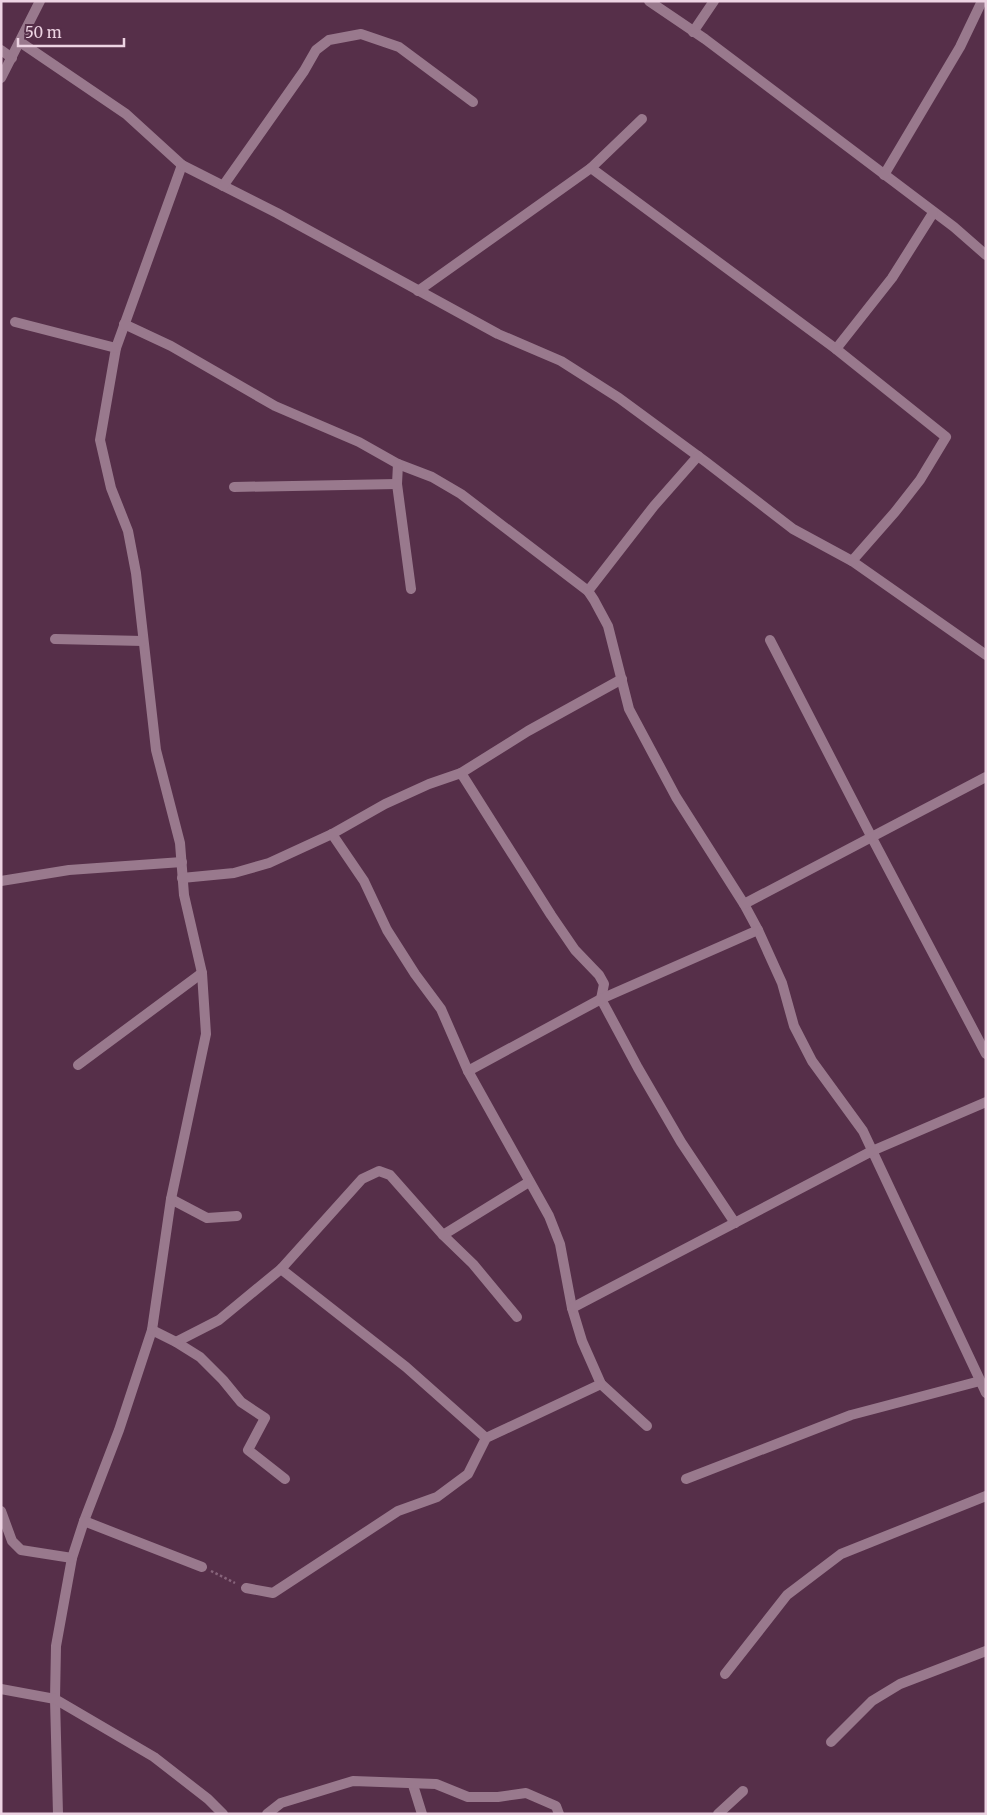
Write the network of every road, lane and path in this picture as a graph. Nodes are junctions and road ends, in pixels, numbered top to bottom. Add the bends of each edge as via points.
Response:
1 (40, 1) edge
2 (648, 1) edge
3 (714, 1) edge
4 (982, 1) edge
5 (693, 32) junction
6 (20, 42) junction
7 (1, 50) edge
8 (12, 58) junction
9 (1, 78) edge
10 (473, 102) dead end
11 (642, 119) dead end
12 (182, 166) junction
13 (591, 168) junction
14 (884, 175) junction
15 (223, 186) junction
16 (933, 213) junction
17 (986, 255) edge
18 (418, 291) junction
19 (15, 322) dead end
20 (124, 324) junction
21 (116, 348) junction
22 (836, 349) junction
23 (698, 456) junction
24 (398, 464) junction
25 (397, 484) junction
26 (234, 487) dead end
27 (852, 561) junction
28 (412, 590) dead end
29 (588, 591) junction
30 (55, 639) dead end
31 (770, 640) dead end
32 (143, 641) junction
33 (986, 655) edge
34 (622, 679) junction
35 (461, 773) junction
36 (986, 777) edge
37 (332, 834) junction
38 (870, 836) junction
39 (182, 862) junction
40 (182, 878) junction
41 (1, 881) edge
42 (744, 904) junction
43 (758, 930) junction
44 (202, 973) junction
45 (601, 999) junction
46 (986, 1054) edge
47 (78, 1065) dead end
48 (468, 1071) junction
49 (986, 1102) edge
50 (872, 1151) junction
51 (529, 1182) junction
52 (171, 1199) junction
53 (237, 1216) dead end
54 (735, 1223) junction
55 (443, 1235) junction
56 (280, 1269) junction
57 (572, 1308) junction
58 (517, 1317) dead end
59 (152, 1330) junction
60 (176, 1342) junction
61 (980, 1382) junction
62 (601, 1384) junction
63 (986, 1392) edge
64 (646, 1426) dead end
65 (486, 1438) junction
66 (686, 1478) dead end
67 (285, 1479) dead end
68 (986, 1496) edge
69 (1, 1511) edge
70 (84, 1521) junction
71 (72, 1558) junction
72 (202, 1567) joint
73 (246, 1588) joint
74 (986, 1651) edge
75 (726, 1674) dead end
76 (1, 1689) edge
77 (55, 1699) junction
78 (831, 1742) dead end
79 (413, 1785) junction
80 (743, 1791) dead end
81 (58, 1814) edge
82 (223, 1814) edge
83 (267, 1814) edge
84 (422, 1814) edge
85 (559, 1814) edge
86 (718, 1814) edge

1 - 6 street
2 - 5 street
3 - 5 street
4 - 14 street via 960,47
5 - 14 street
6 - 8 street
6 - 12 street via 126,114
7 - 8 street
8 - 9 street
10 - 15 street via 399,47 361,34 329,40 316,50
11 - 13 street
12 - 15 street
12 - 20 street
13 - 18 street
13 - 22 street
14 - 16 street
15 - 18 street
16 - 17 street
16 - 22 street via 892,278
18 - 23 street via 498,334 561,361
19 - 21 street
20 - 21 street
20 - 24 street via 170,346 275,406 359,442
21 - 32 street via 100,440 111,488 128,531
22 - 27 street via 946,436 920,480
23 - 27 street via 793,529
23 - 29 street via 654,506
24 - 25 street
24 - 29 street via 432,477 461,494
25 - 26 street
25 - 28 street
27 - 33 street
29 - 34 street via 608,626
30 - 32 street
31 - 38 street
32 - 39 street via 156,750
34 - 35 street
34 - 42 street via 629,709 676,797
35 - 37 street via 385,804
35 - 45 street via 551,915 575,950 599,975 604,984
36 - 38 street
37 - 40 street via 269,863 234,873
37 - 48 street via 364,881 387,930 441,1009
38 - 42 street
38 - 46 street
39 - 40 street
39 - 41 street via 69,870
40 - 44 street
42 - 43 street
43 - 45 street
43 - 50 street via 782,983 794,1026 812,1061 862,1131
44 - 47 street
44 - 52 street via 206,1034
45 - 48 street
45 - 54 street via 676,1134
48 - 51 street
49 - 50 street
50 - 54 street
50 - 61 street
51 - 55 street
51 - 57 street via 560,1244
52 - 53 street via 207,1218
52 - 59 street
54 - 57 street
55 - 56 street via 390,1175 379,1172 362,1179
55 - 58 street via 473,1264
56 - 60 street via 219,1320
56 - 65 street via 406,1367
57 - 62 street
59 - 60 street
59 - 70 street
60 - 67 street via 200,1357 241,1402 266,1418 248,1450
61 - 63 street
61 - 66 street via 851,1416
62 - 64 street
62 - 65 street
65 - 73 street via 468,1474 437,1497 398,1511 273,1593
68 - 75 street via 841,1554 786,1595
69 - 71 street via 12,1541 21,1550
70 - 71 street
70 - 72 street
71 - 77 street via 56,1646
72 - 73 path
74 - 78 street via 900,1684 872,1701
76 - 77 street
77 - 81 street
77 - 82 street via 154,1757
79 - 83 street via 353,1781 281,1803
79 - 84 street
79 - 85 street via 436,1784 468,1796 498,1797 526,1793 556,1806
80 - 86 street

